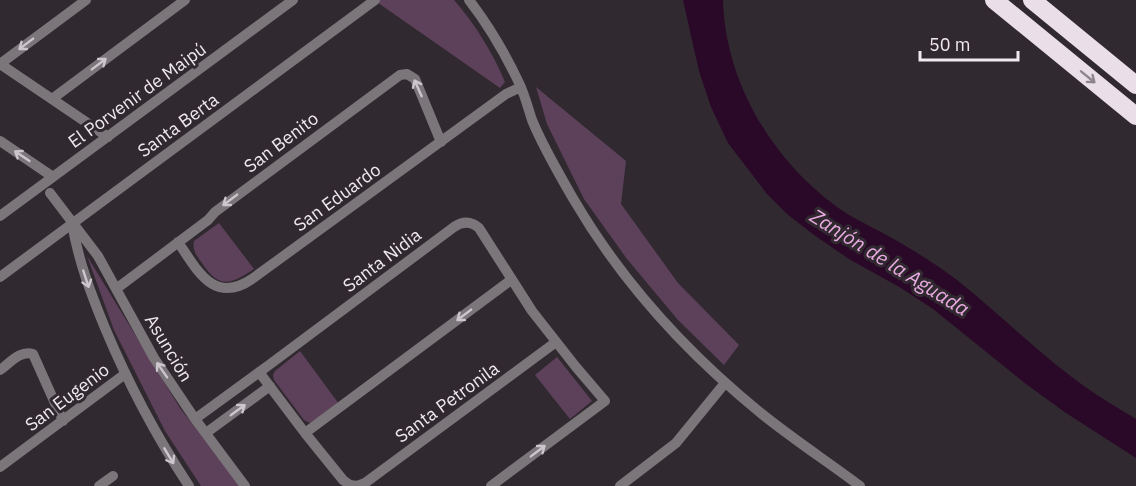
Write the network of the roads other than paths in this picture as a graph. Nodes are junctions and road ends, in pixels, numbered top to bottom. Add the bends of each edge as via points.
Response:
1 (86, 0) edge
2 (185, 0) edge
3 (293, 0) edge
4 (375, 0) edge
5 (469, 0) edge
6 (994, 0) edge
7 (1032, 0) edge
8 (0, 64) edge
9 (1136, 85) edge
10 (521, 87) junction
11 (52, 99) junction
12 (1136, 116) edge
13 (108, 137) junction
14 (0, 141) edge
15 (441, 141) junction
16 (53, 177) junction
17 (50, 193) dead end
18 (1, 214) edge
19 (72, 223) junction
20 (178, 242) junction
21 (0, 277) edge
22 (511, 280) junction
23 (116, 289) junction
24 (556, 342) junction
25 (0, 370) edge
26 (259, 372) junction
27 (125, 374) junction
28 (725, 383) junction
29 (270, 387) junction
30 (195, 418) junction
31 (63, 421) junction
32 (206, 433) junction
33 (305, 433) junction
34 (0, 467) edge
35 (112, 476) dead end
36 (99, 486) edge
37 (189, 486) edge
38 (245, 486) edge
39 (355, 486) edge
40 (491, 486) edge
41 (620, 486) edge
42 (860, 486) edge

1 -> 8 street
11 -> 2 street
3 - 13 street, El Porvenir de Maipú
4 - 19 street, Santa Berta
5 - 10 street
6 -> 12 highway
7 - 9 highway
8 - 11 street
10 - 15 street, San Eduardo
10 - 28 street via 532,120 574,201 608,251 650,305
11 - 13 street
13 - 16 street, El Porvenir de Maipú
16 -> 14 street
15 - 20 street, San Eduardo via 240,286 224,288 209,282
15 -> 20 street, San Benito via 415,79 400,75
16 - 18 street, El Porvenir de Maipú
17 - 19 street, Asunción
19 - 21 street, Santa Berta
19 - 23 street, Asunción via 93,248
19 -> 27 street, Asunción via 90,291
20 - 23 street, San Benito
22 - 24 street, Santa Nidia
22 - 26 street, Santa Nidia via 479,228 469,223 458,224
22 -> 33 street
30 -> 23 street, Asunción via 153,358
24 - 39 street, Santa Petronila via 365,483
40 -> 24 street, Santa Nidia via 605,401
25 - 31 street via 22,353 33,354
26 - 29 street
26 - 30 street, Santa Nidia
27 - 31 street, San Eugenio
27 -> 37 street, Asunción
28 - 41 street via 676,443
28 - 42 street
32 -> 29 street
29 - 33 street
30 - 32 street, Asunción
31 - 34 street, San Eugenio
32 - 38 street, Asunción
33 - 39 street via 343,480
35 - 36 street

